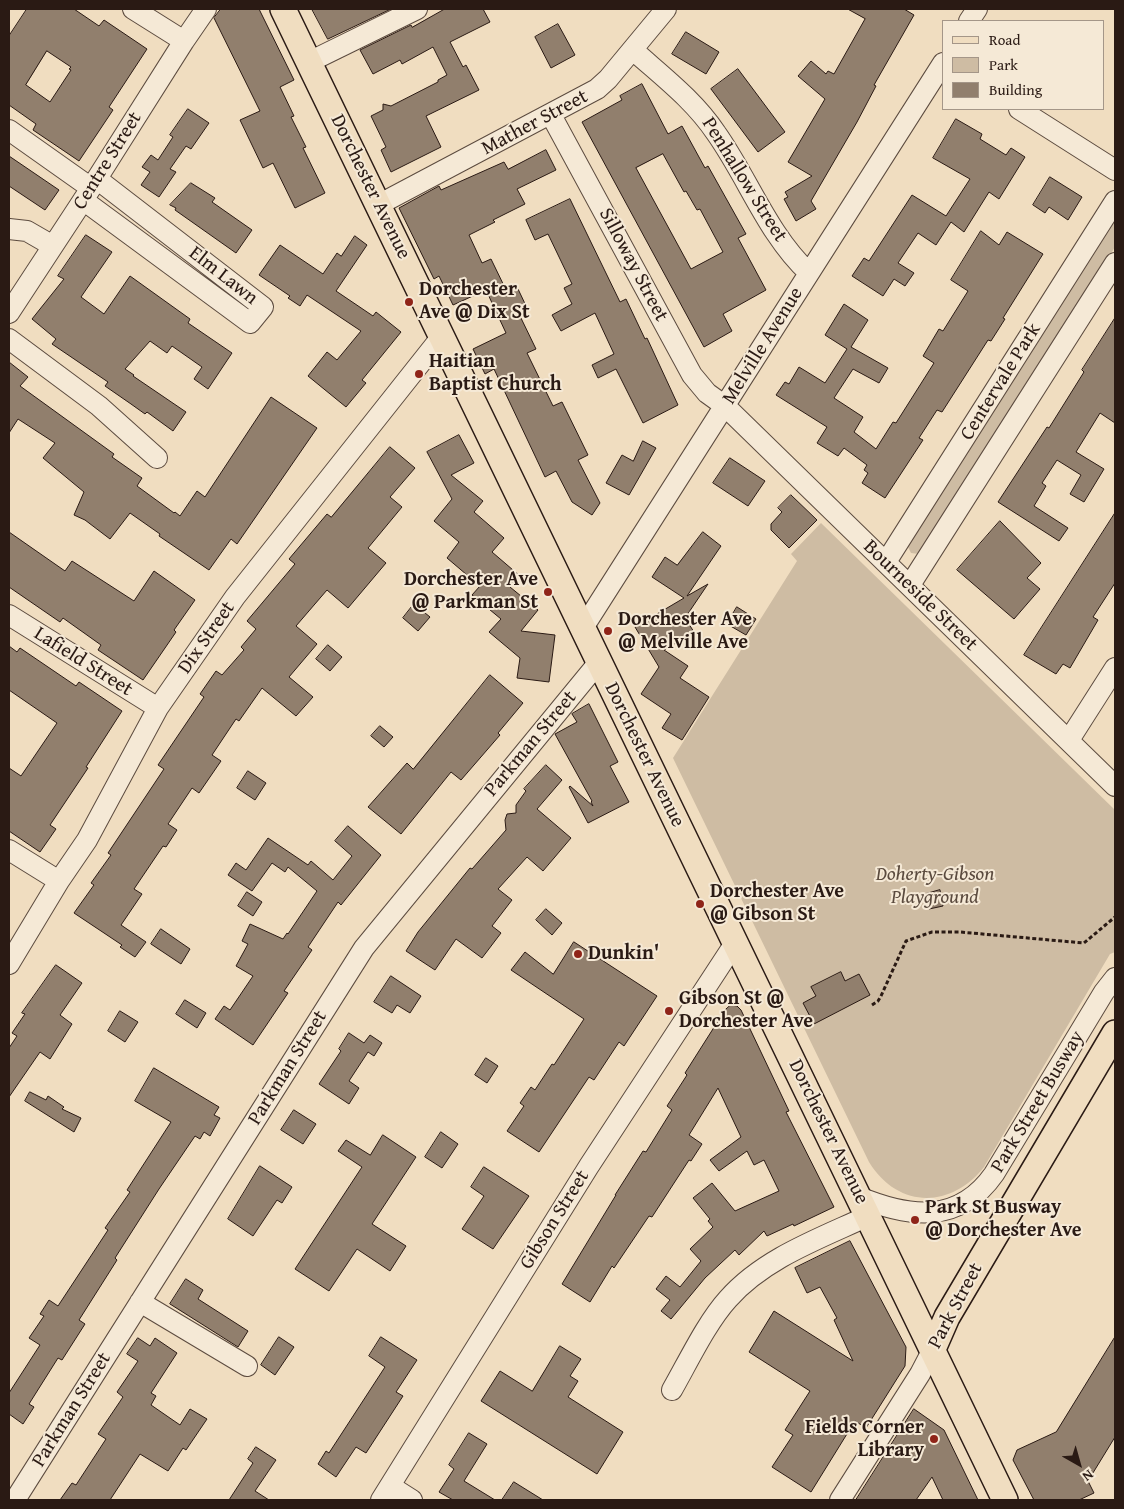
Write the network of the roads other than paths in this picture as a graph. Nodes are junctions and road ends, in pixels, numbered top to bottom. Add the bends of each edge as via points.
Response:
1 (133, 9) edge
2 (206, 9) edge
3 (283, 9) edge
4 (417, 9) edge
5 (666, 9) edge
6 (977, 9) edge
7 (970, 20) edge
8 (184, 42) junction
9 (632, 50) junction
10 (309, 62) junction
11 (942, 65) edge
12 (1021, 110) edge
13 (551, 115) junction
14 (9, 130) edge
15 (1115, 170) edge
16 (90, 189) junction
17 (1115, 201) edge
18 (378, 205) junction
19 (9, 229) edge
20 (53, 246) junction
21 (196, 255) junction
22 (1115, 263) edge
23 (809, 272) junction
24 (183, 273) junction
25 (9, 313) edge
26 (442, 336) junction
27 (9, 339) edge
28 (725, 406) junction
29 (157, 458) dead end
30 (886, 562) junction
31 (910, 585) junction
32 (9, 615) edge
33 (583, 628) junction
34 (599, 662) junction
35 (1115, 668) edge
36 (158, 708) junction
37 (1069, 740) junction
38 (1115, 786) edge
39 (9, 850) edge
40 (59, 881) junction
41 (735, 943) junction
42 (9, 964) edge
43 (1115, 978) edge
44 (1115, 1033) edge
45 (864, 1206) junction
46 (140, 1302) junction
47 (933, 1349) junction
48 (247, 1366) dead end
49 (672, 1390) dead end
50 (385, 1493) edge
51 (15, 1500) edge
52 (412, 1500) edge
53 (840, 1500) edge
54 (1005, 1500) edge

1 - 8 street
2 - 8 street, Centre Street
3 - 10 main road, Dorchester Avenue
4 - 10 street
5 - 9 street, Mather Street
6 - 7 street
8 - 16 street, Centre Street
9 - 13 street, Mather Street via 597,89
9 - 23 street, Penhallow Street via 707,120 783,242
10 - 18 main road, Dorchester Avenue
11 - 23 street, Melville Avenue
12 - 15 street
13 - 18 street, Mather Street
13 - 28 street, Silloway Street via 692,375 707,393
14 - 16 street
16 - 20 street, Centre Street
16 - 21 street, Elm Lawn
16 - 24 street, Elm Lawn
17 - 30 street, Centervale Park
18 - 26 main road, Dorchester Avenue
19 - 20 street via 28,231
20 - 25 street, Centre Street
21 - 24 street
21 - 24 street, Elm Lawn via 263,307 250,323
22 - 31 street, Centervale Park
23 - 28 street, Melville Avenue
26 - 33 main road, Dorchester Avenue
26 - 36 street, Dix Street via 236,597
27 - 29 street via 99,406
28 - 30 street, Bourneside Street
28 - 33 street, Melville Avenue
30 - 31 street, Bourneside Street
31 - 37 street, Bourneside Street
32 - 36 street, Lafield Street
33 - 34 main road, Dorchester Avenue
34 - 41 main road, Dorchester Avenue
34 - 46 street, Parkman Street via 371,938
35 - 37 street
36 - 40 street, Dix Street via 87,840
37 - 38 street, Bourneside Street
39 - 40 street
40 - 42 street, Dix Street
41 - 45 main road, Dorchester Avenue
41 - 50 street, Gibson Street via 589,1166
43 - 45 street, Park Street Busway via 980,1192 958,1206 929,1213
44 - 47 main road, Park Street via 961,1293
45 - 47 main road, Dorchester Avenue
45 - 49 street via 751,1278 728,1299
46 - 48 street
46 - 51 street, Parkman Street
47 - 53 street, Park Street
47 - 54 main road, Dorchester Avenue
50 - 52 street

